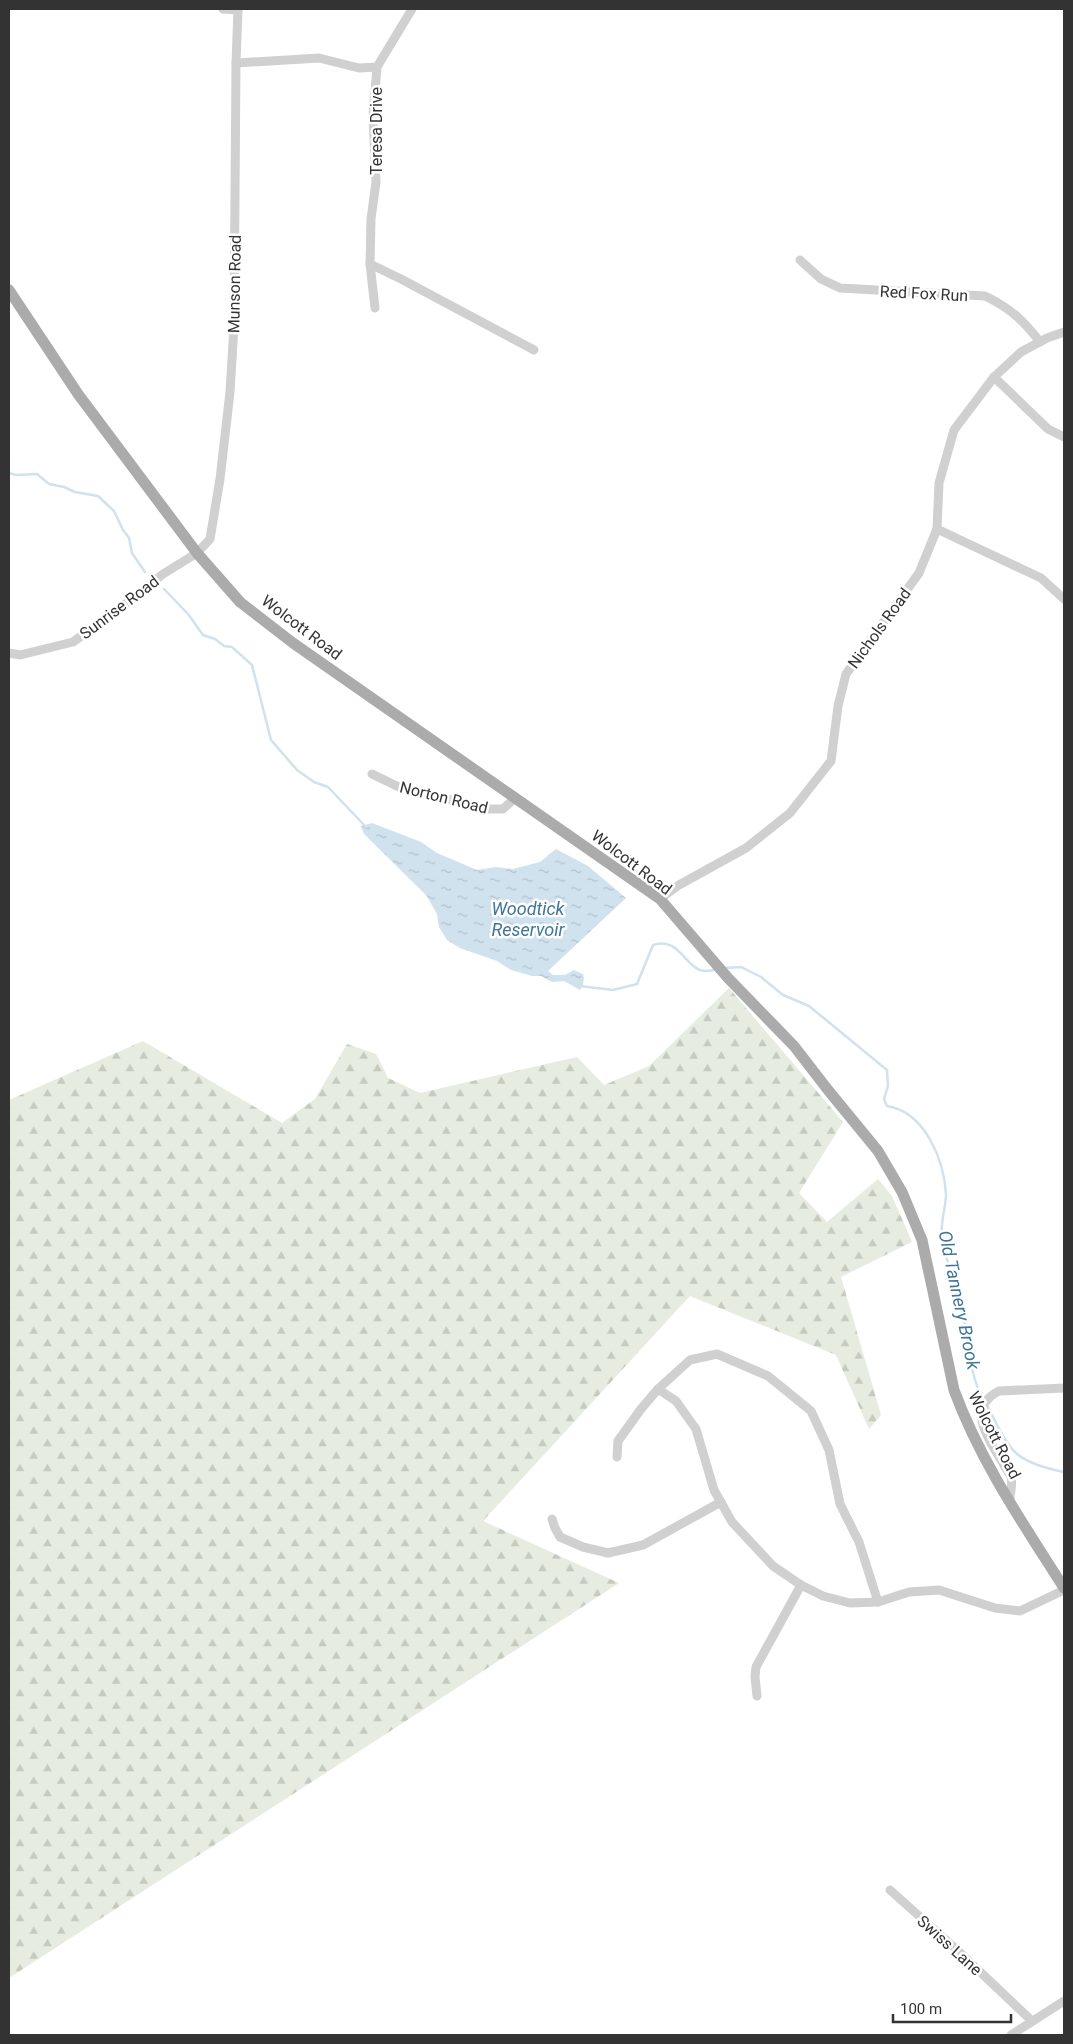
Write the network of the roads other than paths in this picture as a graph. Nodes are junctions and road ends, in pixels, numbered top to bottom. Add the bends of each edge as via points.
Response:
1 (223, 9) edge
2 (238, 9) edge
3 (412, 9) edge
4 (236, 62) junction
5 (377, 67) junction
6 (800, 260) dead end
7 (370, 264) junction
8 (9, 290) edge
9 (375, 308) dead end
10 (1064, 332) edge
11 (1040, 342) junction
12 (534, 350) dead end
13 (994, 377) junction
14 (1064, 436) edge
15 (937, 529) junction
16 (196, 553) junction
17 (1064, 599) edge
18 (9, 654) edge
19 (372, 774) dead end
20 (515, 798) junction
21 (660, 899) junction
22 (1064, 1388) edge
23 (658, 1389) junction
24 (616, 1457) dead end
25 (1010, 1500) junction
26 (721, 1502) junction
27 (552, 1519) dead end
28 (801, 1585) junction
29 (1064, 1589) edge
30 (878, 1602) junction
31 (757, 1696) dead end
32 (890, 1890) dead end
33 (1064, 2001) edge
34 (1032, 2021) junction
35 (1011, 2035) edge

1 - 2 street
2 - 4 street, Munson Road
3 - 5 street, Teresa Drive
4 - 5 street via 319,58 359,68
4 - 16 street, Munson Road via 234,326 230,392 210,538
5 - 7 street, Teresa Drive via 373,116 376,182
6 - 11 street, Red Fox Run via 821,279 840,288 985,296 1004,305 1025,322
7 - 9 street, Teresa Drive
7 - 12 street
8 - 16 main road, Wolcott Road via 78,394
10 - 11 street, Nichols Road
11 - 13 street, Nichols Road via 1022,352
13 - 14 street via 1048,429
13 - 15 street, Nichols Road via 954,430 939,483
15 - 17 street via 1041,578
15 - 21 street, Nichols Road via 919,572 846,674 831,761 790,813 746,848 679,884
16 - 18 street, Sunrise Road via 162,574 73,642 20,655
16 - 20 main road, Wolcott Road via 240,602 293,643
19 - 20 street, Norton Road via 403,789 490,809 503,809
20 - 21 main road, Wolcott Road
21 - 25 main road, Wolcott Road via 712,960 797,1049 878,1150 902,1192 922,1240 954,1390 973,1436
22 - 25 street via 995,1393 981,1408 984,1430 1011,1477
23 - 24 street via 618,1441
23 - 26 street via 676,1401 696,1429 714,1490
23 - 30 street via 690,1360 717,1354 768,1376 811,1411 829,1450 840,1504 859,1542
25 - 29 main road, Wolcott Road
26 - 27 street via 643,1545 608,1553 560,1537
26 - 28 street via 732,1522 773,1566
28 - 30 street via 823,1596 850,1603
28 - 31 street via 756,1666
29 - 30 street via 1020,1611 995,1608 939,1590 909,1592
32 - 34 street, Swiss Lane
33 - 34 street
34 - 35 street

